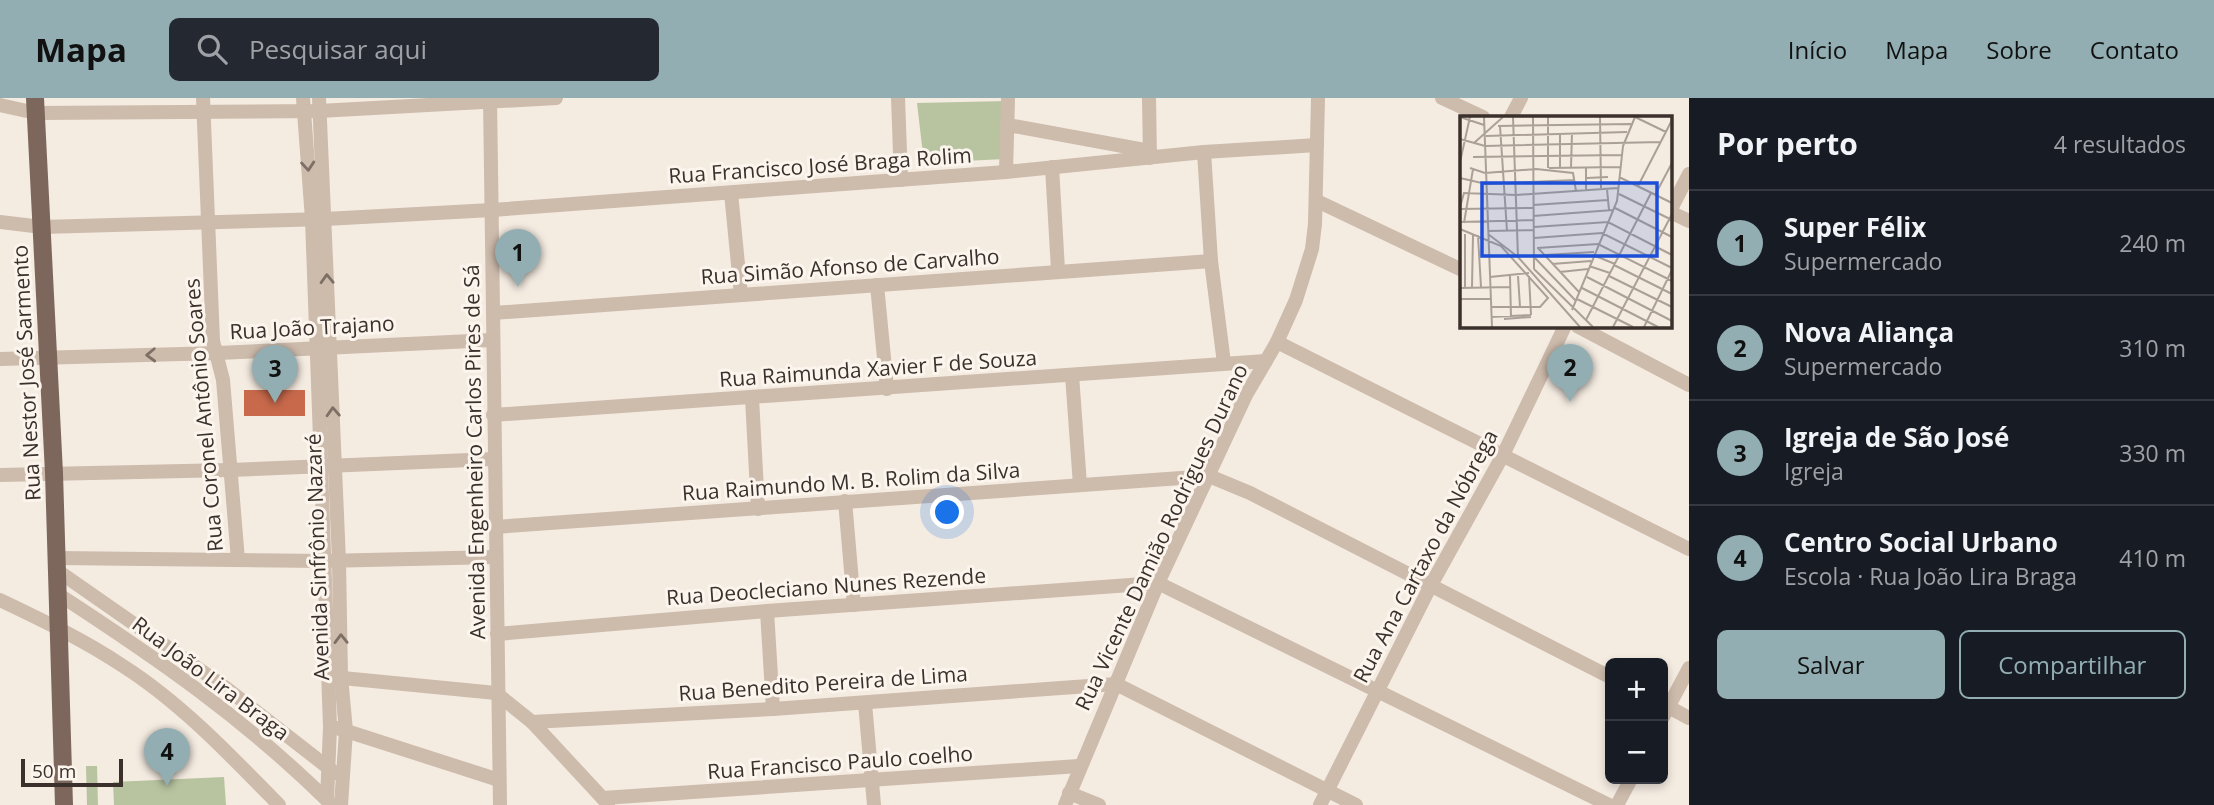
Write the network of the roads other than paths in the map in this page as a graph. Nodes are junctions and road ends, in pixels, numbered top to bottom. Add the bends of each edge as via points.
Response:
1 (556, 98) edge
2 (898, 98) edge
3 (1008, 98) edge
4 (1149, 98) edge
5 (1318, 98) edge
6 (1443, 98) edge
7 (1521, 98) edge
8 (490, 100) edge
9 (303, 104) edge
10 (319, 104) edge
11 (0, 105) edge
12 (36, 105) edge
13 (204, 105) edge
14 (1481, 116) edge
15 (1512, 116) edge
16 (1008, 125) junction
17 (1317, 145) junction
18 (1204, 152) junction
19 (1150, 154) junction
20 (1052, 167) junction
21 (1006, 172) junction
22 (1689, 174) edge
23 (901, 180) junction
24 (731, 193) junction
25 (1317, 201) junction
26 (1672, 207) edge
27 (492, 210) junction
28 (1672, 212) edge
29 (318, 219) junction
30 (1689, 221) edge
31 (0, 222) edge
32 (210, 223) junction
33 (41, 227) junction
34 (1210, 261) junction
35 (1058, 270) junction
36 (1460, 270) edge
37 (877, 285) junction
38 (741, 295) junction
39 (493, 313) junction
40 (1565, 327) edge
41 (1579, 327) edge
42 (493, 340) junction
43 (1277, 342) junction
44 (323, 348) junction
45 (218, 353) junction
46 (48, 358) junction
47 (0, 359) edge
48 (1266, 360) junction
49 (1224, 363) junction
50 (1072, 375) junction
51 (1689, 385) edge
52 (887, 388) junction
53 (752, 398) junction
54 (493, 415) junction
55 (1503, 455) junction
56 (494, 459) junction
57 (328, 465) junction
58 (230, 470) junction
59 (54, 473) junction
60 (0, 475) edge
61 (1209, 476) junction
62 (1080, 485) junction
63 (845, 501) junction
64 (758, 509) junction
65 (495, 527) junction
66 (1689, 550) edge
67 (496, 557) junction
68 (238, 560) junction
69 (324, 561) junction
70 (339, 561) junction
71 (58, 565) junction
72 (1158, 583) junction
73 (1431, 586) junction
74 (58, 599) junction
75 (0, 600) edge
76 (854, 605) junction
77 (767, 611) junction
78 (58, 628) junction
79 (497, 634) junction
80 (1689, 668) edge
81 (1605, 674) edge
82 (335, 677) junction
83 (1116, 684) junction
84 (1379, 690) junction
85 (496, 693) junction
86 (1668, 702) edge
87 (865, 703) junction
88 (773, 709) junction
89 (1668, 710) edge
90 (1689, 718) edge
91 (532, 722) junction
92 (330, 727) junction
93 (346, 731) junction
94 (1079, 766) junction
95 (336, 774) junction
96 (499, 780) junction
97 (872, 782) junction
98 (1628, 784) edge
99 (1328, 791) junction
100 (1067, 799) edge
101 (606, 802) edge
102 (333, 803) edge
103 (64, 805) edge
104 (279, 805) edge
105 (500, 805) edge
106 (874, 805) edge
107 (1099, 805) edge
108 (1320, 805) edge
109 (1356, 805) edge
110 (1609, 805) edge
111 (1617, 805) edge

1 - 8 street
2 - 23 street
3 - 16 street
4 - 19 street
5 - 17 street, Rua Vicente Damião Rodrigues Durano
6 - 14 street
7 - 15 street
8 - 10 street
8 - 27 street, Avenida Engenheiro Carlos Pires de Sá
9 - 10 street
9 - 13 street
9 -> 29 street, Avenida Sinfrônio Nazaré
10 - 29 street, Avenida Sinfrônio Nazaré
11 - 12 street
12 - 13 street
12 - 33 main road, Rua Nestor José Sarmento
13 - 32 street, Rua Coronel Antônio Soares
16 - 19 street
16 - 21 street
17 - 18 street, Rua Francisco José Braga Rolim
17 - 25 street, Rua Vicente Damião Rodrigues Durano
18 - 19 street, Rua Francisco José Braga Rolim
18 - 34 street
19 - 20 street, Rua Francisco José Braga Rolim
20 - 21 street, Rua Francisco José Braga Rolim
20 - 35 street
21 - 23 street, Rua Francisco José Braga Rolim
22 - 26 street
23 - 24 street, Rua Francisco José Braga Rolim
24 - 27 street, Rua Francisco José Braga Rolim
24 - 38 street
25 - 36 street
25 - 43 street, Rua Vicente Damião Rodrigues Durano via 1311,249
27 - 29 street, Rua Francisco José Braga Rolim
27 - 39 street, Avenida Engenheiro Carlos Pires de Sá
28 - 30 street
29 - 32 street, Rua Francisco José Braga Rolim
29 - 44 street, Avenida Sinfrônio Nazaré
31 - 33 street, Rua Francisco José Braga Rolim
32 - 33 street, Rua Francisco José Braga Rolim
32 - 45 street, Rua Coronel Antônio Soares via 213,341
33 - 46 main road, Rua Nestor José Sarmento
34 - 35 street, Rua Simão Afonso de Carvalho
34 - 49 street
35 - 37 street, Rua Simão Afonso de Carvalho
37 - 38 street, Rua Simão Afonso de Carvalho
37 - 52 street
38 - 39 street, Rua Simão Afonso de Carvalho
39 - 42 street, Avenida Engenheiro Carlos Pires de Sá
40 - 55 street, Rua Ana Cartaxo da Nóbrega
41 - 51 street
42 - 44 street, Rua João Trajano
42 - 54 street, Avenida Engenheiro Carlos Pires de Sá
43 - 48 street, Rua Vicente Damião Rodrigues Durano
43 - 55 street
44 - 45 street, Rua João Trajano
44 - 57 street, Avenida Sinfrônio Nazaré
45 -> 46 street, Rua João Trajano
45 - 58 street, Rua Coronel Antônio Soares
46 - 47 street, Rua João Trajano
46 - 59 main road, Rua Nestor José Sarmento
48 - 49 street, Rua Raimunda Xavier F de Souza
48 - 61 street, Rua Vicente Damião Rodrigues Durano
49 - 50 street, Rua Raimunda Xavier F de Souza
50 - 52 street, Rua Raimunda Xavier F de Souza
50 - 62 street
52 - 53 street, Rua Raimunda Xavier F de Souza
53 - 54 street, Rua Raimunda Xavier F de Souza
53 - 64 street
54 - 56 street, Avenida Engenheiro Carlos Pires de Sá
55 - 66 street
55 - 73 street, Rua Ana Cartaxo da Nóbrega
56 - 57 street
56 - 65 street, Avenida Engenheiro Carlos Pires de Sá
57 - 58 street
57 - 69 street, Avenida Sinfrônio Nazaré
57 - 70 street, Avenida Sinfrônio Nazaré
58 - 59 street
58 - 68 street, Rua Coronel Antônio Soares
59 - 60 street
59 - 71 main road, Rua Nestor José Sarmento
61 - 62 street, Rua Raimundo M. B. Rolim da Silva
61 - 72 street, Rua Vicente Damião Rodrigues Durano
61 - 73 street
62 - 63 street, Rua Raimundo M. B. Rolim da Silva
63 - 64 street, Rua Raimundo M. B. Rolim da Silva
63 - 76 street
64 - 65 street, Rua Raimundo M. B. Rolim da Silva
65 - 67 street, Avenida Engenheiro Carlos Pires de Sá
67 - 70 street
67 - 79 street, Avenida Engenheiro Carlos Pires de Sá
68 - 69 street
68 - 71 street
69 - 70 street
69 - 82 street, Avenida Sinfrônio Nazaré
82 -> 70 street, Avenida Sinfrônio Nazaré
71 - 74 main road, Rua Nestor José Sarmento
71 - 95 street
72 - 76 street, Rua Deocleciano Nunes Rezende
72 - 83 street, Rua Vicente Damião Rodrigues Durano
72 - 84 street
73 - 81 street
73 - 84 street, Rua Ana Cartaxo da Nóbrega
74 - 78 main road, Rua Nestor José Sarmento
74 - 102 street, Rua João Lira Braga via 199,689
75 - 78 street
76 - 77 street, Rua Deocleciano Nunes Rezende
77 - 79 street, Rua Deocleciano Nunes Rezende
77 - 88 street
78 - 103 main road, Rua Nestor José Sarmento
78 - 104 street via 124,666 181,711
79 - 85 street, Avenida Engenheiro Carlos Pires de Sá
80 - 86 street
82 - 85 street
82 - 92 street, Avenida Sinfrônio Nazaré
82 - 93 street, Avenida Sinfrônio Nazaré
83 - 87 street, Rua Benedito Pereira de Lima
83 - 94 street, Rua Vicente Damião Rodrigues Durano
83 - 99 street
84 - 99 street, Rua Ana Cartaxo da Nóbrega
84 - 110 street
85 - 91 street
85 - 96 street, Avenida Engenheiro Carlos Pires de Sá
87 - 88 street, Rua Benedito Pereira de Lima
87 - 97 street
88 - 91 street, Rua Benedito Pereira de Lima
89 - 90 street
91 - 101 street
92 - 93 street
92 - 95 street, Avenida Sinfrônio Nazaré
93 - 95 street, Avenida Sinfrônio Nazaré
93 - 96 street
94 - 97 street, Rua Francisco Paulo coelho
94 - 100 street, Rua Vicente Damião Rodrigues Durano
95 - 102 street, Avenida Sinfrônio Nazaré
96 - 105 street, Avenida Engenheiro Carlos Pires de Sá
97 - 101 street, Rua Francisco Paulo coelho
97 - 106 street
98 - 111 street
99 - 108 street, Rua Ana Cartaxo da Nóbrega
99 - 109 street
100 - 107 street

